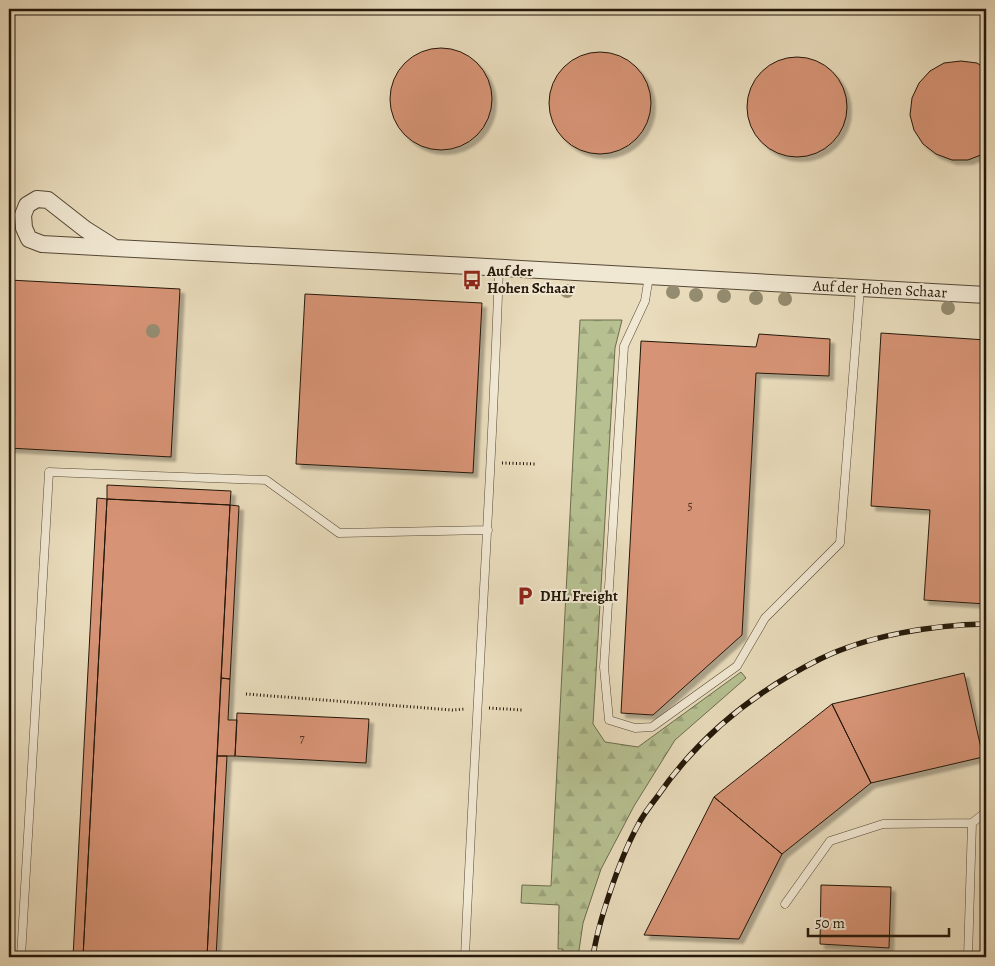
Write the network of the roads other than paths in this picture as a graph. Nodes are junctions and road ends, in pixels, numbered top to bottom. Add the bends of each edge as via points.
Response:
1 (115, 248) junction
2 (499, 268) junction
3 (649, 276) junction
4 (860, 288) junction
5 (986, 294) edge
6 (488, 530) junction
7 (986, 812) edge
8 (972, 823) junction
9 (785, 904) dead end
10 (22, 957) edge
11 (465, 957) edge
12 (968, 957) edge

1 - 1 street, Auf der Hohen Schaar via 48,200 36,199 27,205 23,215 24,228 30,239 42,244
1 - 2 street, Auf der Hohen Schaar
2 - 3 street, Auf der Hohen Schaar
2 - 6 lane
3 - 4 street, Auf der Hohen Schaar
3 - 4 lane via 645,301 624,346 604,667 609,720 635,728 652,727 737,666 765,618 840,543
4 - 5 street, Auf der Hohen Schaar
6 - 10 lane via 339,533 266,480 49,472
6 - 11 lane
7 - 8 lane
8 - 9 lane via 883,824 830,842
8 - 12 lane

